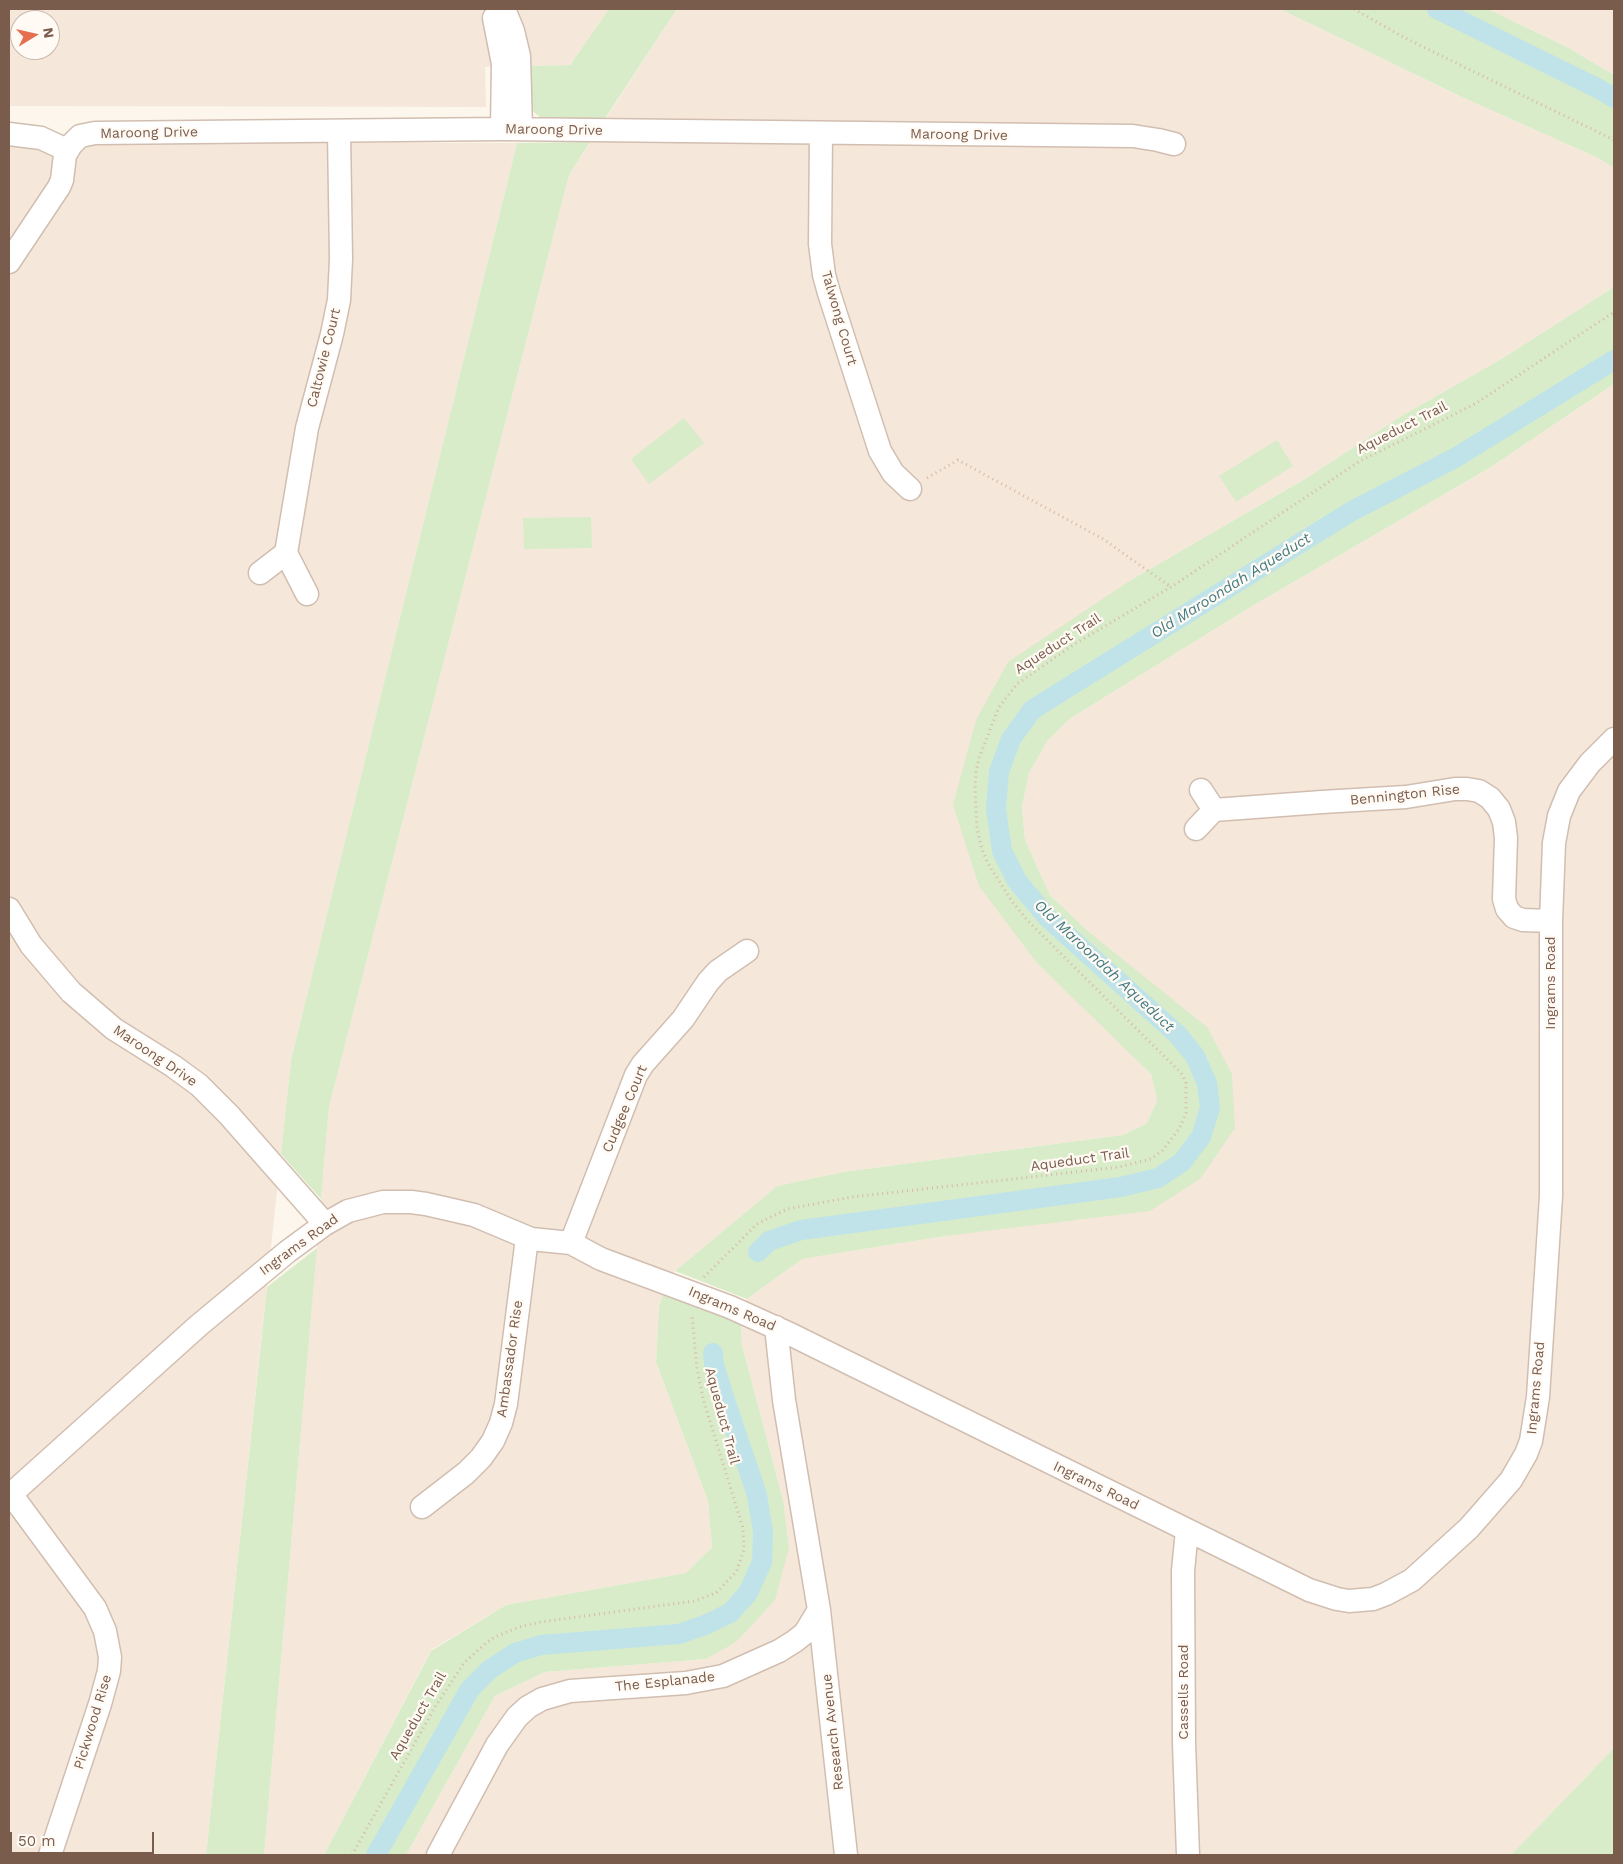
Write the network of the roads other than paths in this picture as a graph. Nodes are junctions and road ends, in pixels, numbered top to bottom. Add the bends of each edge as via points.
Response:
1 (491, 9) edge
2 (504, 9) edge
3 (511, 129) junction
4 (339, 132) junction
5 (821, 133) junction
6 (9, 134) edge
7 (1174, 144) dead end
8 (67, 150) junction
9 (9, 262) edge
10 (910, 488) road end
11 (286, 553) junction
12 (260, 573) dead end
13 (306, 594) dead end
14 (1614, 739) edge
15 (1201, 790) dead end
16 (1214, 810) junction
17 (1196, 829) dead end
18 (9, 909) edge
19 (1550, 921) junction
20 (747, 951) dead end
21 (325, 1224) junction
22 (526, 1238) junction
23 (571, 1242) junction
24 (776, 1327) junction
25 (10, 1495) edge
26 (422, 1507) dead end
27 (1187, 1530) junction
28 (819, 1610) junction
29 (50, 1855) edge
30 (438, 1855) edge
31 (846, 1855) edge
32 (1188, 1855) edge

1 - 3 street via 502,58
2 - 3 street via 519,56
3 - 4 street, Maroong Drive
3 - 5 street, Maroong Drive
4 - 8 street, Maroong Drive via 95,133 80,136
4 - 11 street, Caltowie Court via 339,300 307,428
5 - 7 street, Maroong Drive via 1133,136
5 - 10 street, Talwong Court via 820,226 824,275 880,451 893,473
6 - 8 street via 41,138
8 - 9 street via 59,187
11 - 12 street
11 - 13 street
14 - 19 street, Ingrams Road via 1576,780 1564,803 1554,843
15 - 16 street
16 - 17 street
16 - 19 street, Bennington Rise via 1406,798 1455,789 1479,791 1499,809 1504,822 1504,899 1507,909 1514,917 1523,920
18 - 21 street, Maroong Drive via 31,945 71,992 114,1028 198,1085 229,1114
19 - 27 street, Ingrams Road via 1550,1217 1536,1414 1531,1441 1518,1468 1499,1496 1422,1572 1398,1588 1367,1600 1337,1600 1309,1590
20 - 23 street, Cudgee Court via 718,971 683,1019 642,1064
21 - 22 street, Ingrams Road via 359,1207 384,1202 411,1202 474,1215
21 - 25 street, Ingrams Road via 198,1326
22 - 23 street, Ingrams Road
22 - 26 street, Ambassador Rise via 501,1423 481,1458
23 - 24 street, Ingrams Road via 601,1258
24 - 27 street, Ingrams Road
24 - 28 street via 784,1400
25 - 29 street, Pickwood Rise via 95,1608 105,1631 110,1657 100,1704
27 - 32 street, Cassells Road via 1183,1580
28 - 30 street, The Esplanade via 805,1633 795,1641 723,1676 686,1683 570,1691 528,1707 497,1745
28 - 31 street, Research Avenue

